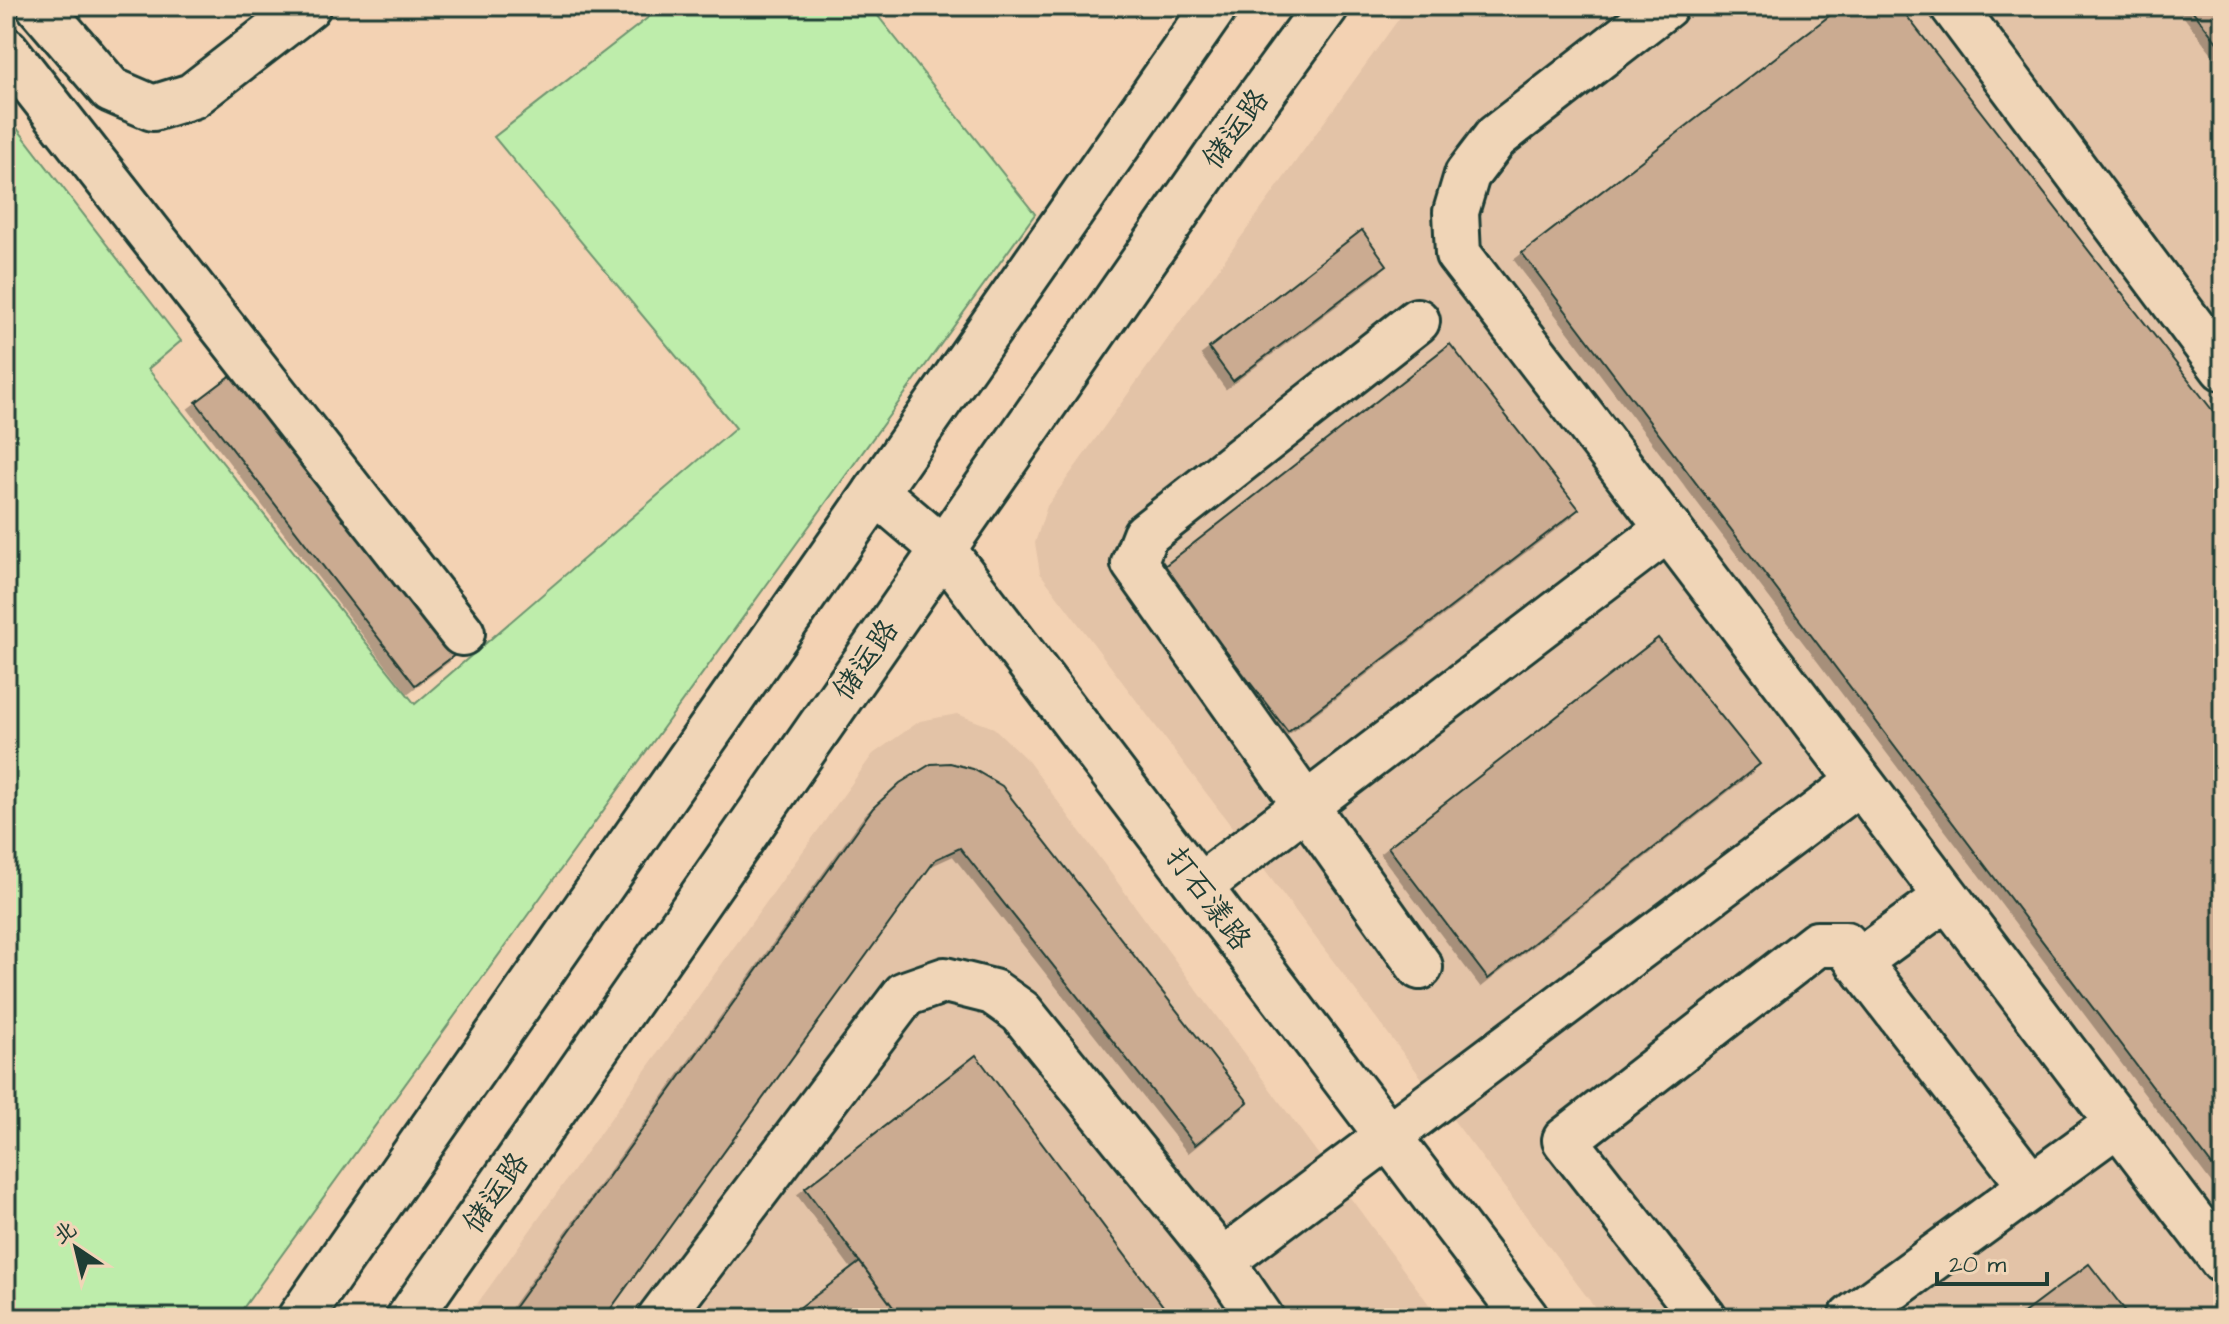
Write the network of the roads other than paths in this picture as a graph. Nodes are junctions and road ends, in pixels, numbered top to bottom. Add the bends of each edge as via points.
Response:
1 (39, 6) edge
2 (308, 6) edge
3 (1215, 6) edge
4 (1326, 6) edge
5 (1953, 6) edge
6 (1640, 13) edge
7 (6, 50) edge
8 (1417, 321) dead end
9 (2223, 368) edge
10 (876, 492) junction
11 (1669, 528) junction
12 (943, 549) junction
13 (462, 633) dead end
14 (1859, 782) junction
15 (1306, 806) junction
16 (1199, 887) junction
17 (1947, 897) junction
18 (1858, 962) junction
19 (1420, 967) dead end
20 (2118, 1123) junction
21 (1389, 1137) junction
22 (2031, 1186) junction
23 (1222, 1261) junction
24 (2223, 1261) edge
25 (300, 1318) edge
26 (409, 1318) edge
27 (660, 1318) edge
28 (1261, 1318) edge
29 (1526, 1318) edge
30 (1704, 1318) edge
31 (1851, 1318) edge

1 - 2 street via 111,90 153,108 192,96
3 - 10 street
4 - 12 street, 储运路
5 - 9 street
6 - 11 street via 1496,137 1467,175 1456,212 1458,254
7 - 13 street
8 - 15 street via 1145,535 1134,563
10 - 12 street, 打石漾路
10 - 25 street
11 - 14 street
11 - 15 street
12 - 16 street, 打石漾路
12 - 26 street, 储运路
14 - 17 street
14 - 21 street
15 - 16 street
15 - 19 street
16 - 21 street, 打石漾路
17 - 18 street
17 - 20 street
18 - 22 street
18 - 30 street via 1845,944 1817,944 1565,1140
20 - 22 street
20 - 24 street
21 - 23 street
21 - 29 street, 打石漾路
22 - 31 street
23 - 27 street via 1021,1012 993,992 945,980 905,994
23 - 28 street

